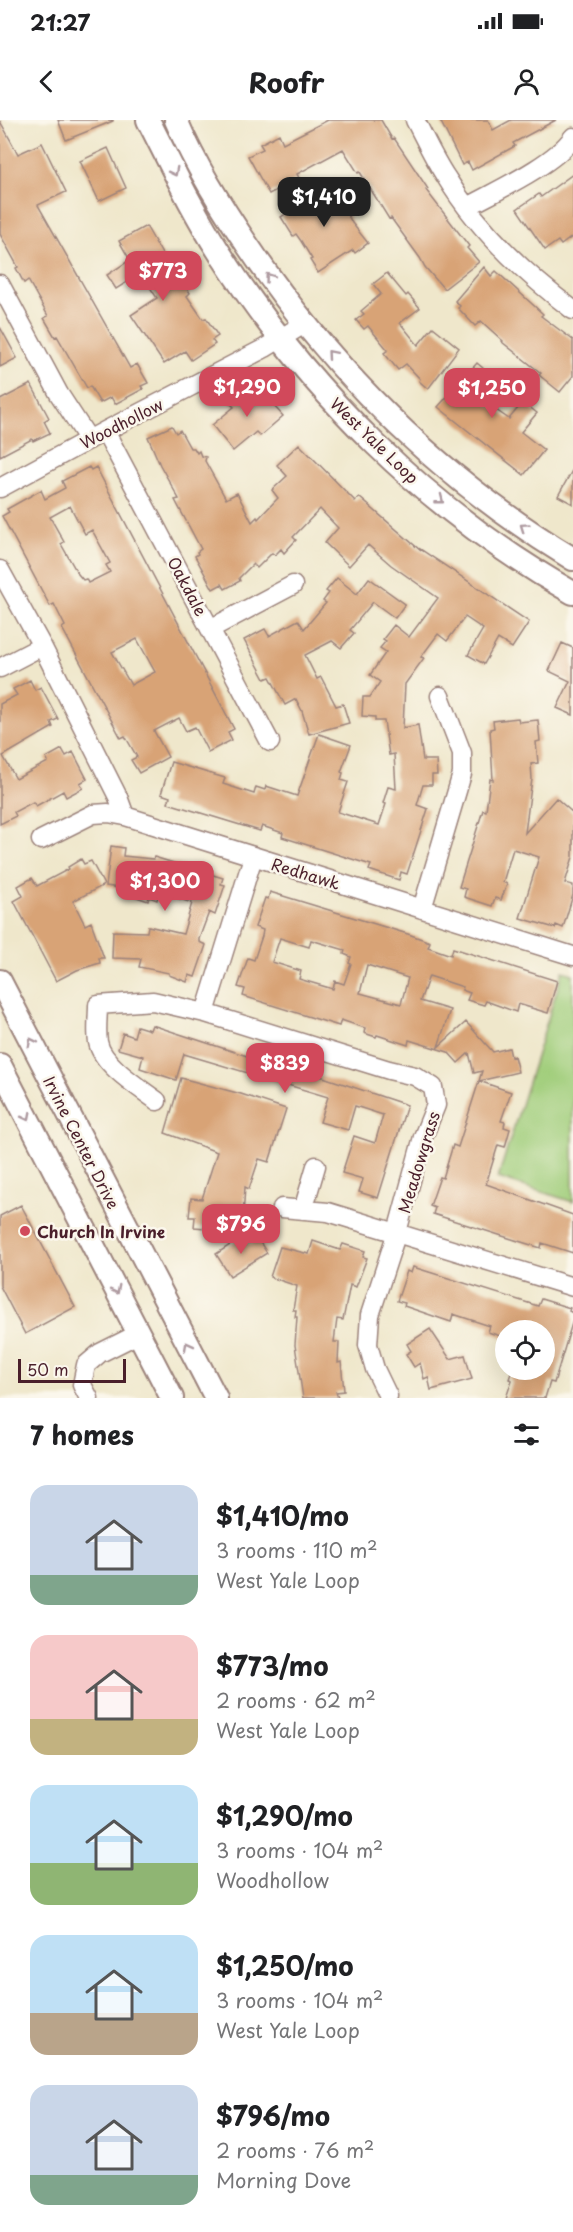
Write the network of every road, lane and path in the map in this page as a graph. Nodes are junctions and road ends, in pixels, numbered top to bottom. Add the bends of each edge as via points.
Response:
1 (148, 120) edge
2 (176, 120) edge
3 (415, 120) edge
4 (573, 137) edge
5 (467, 207) junction
6 (0, 284) edge
7 (573, 310) edge
8 (304, 324) junction
9 (280, 340) junction
10 (105, 431) junction
11 (88, 440) junction
12 (0, 488) edge
13 (573, 558) edge
14 (0, 570) edge
15 (293, 585) dead end
16 (573, 593) edge
17 (210, 629) junction
18 (42, 646) junction
19 (0, 669) edge
20 (440, 696) dead end
21 (270, 742) dead end
22 (125, 816) junction
23 (41, 840) dead end
24 (253, 857) junction
25 (422, 909) junction
26 (573, 956) edge
27 (0, 981) edge
28 (205, 1012) junction
29 (0, 1065) edge
30 (157, 1101) dead end
31 (316, 1166) dead end
32 (282, 1208) dead end
33 (303, 1209) junction
34 (397, 1232) junction
35 (573, 1287) edge
36 (138, 1334) junction
37 (388, 1396) dead end
38 (89, 1398) edge
39 (172, 1398) edge
40 (216, 1398) edge

1 -> 9 main road, West Yale Loop via 187,198
8 -> 2 main road, West Yale Loop via 223,209
3 - 5 street
4 - 5 street via 552,159
5 - 7 street via 503,250
6 - 11 street
8 - 9 street, Woodhollow
13 -> 8 main road, West Yale Loop via 478,495 403,430
9 - 10 street, Woodhollow
9 -> 16 main road, West Yale Loop via 347,415 429,492 518,560
10 - 11 street, Woodhollow
10 - 17 street, Oakdale
11 - 12 street, Woodhollow
14 - 18 street
15 - 17 street
17 - 21 street, Oakdale
18 - 19 street
18 - 22 street
20 - 25 street via 462,753 462,774
22 - 23 street, Redhawk via 93,814
22 - 24 street, Redhawk
24 - 25 street, Redhawk
24 - 28 street
25 - 26 street, Redhawk
40 -> 27 main road, Irvine Center Drive
28 - 30 street, Meadowgrass via 153,1001 98,1005 98,1045 105,1057
28 - 34 street, Meadowgrass via 415,1076 433,1087 436,1105 423,1137
29 -> 36 main road
31 - 33 street
32 - 33 street
33 - 34 street via 328,1212
34 - 35 street
34 - 37 street, Meadowgrass via 370,1315 368,1345
36 - 38 street via 100,1353 86,1365 82,1385
36 - 39 main road

